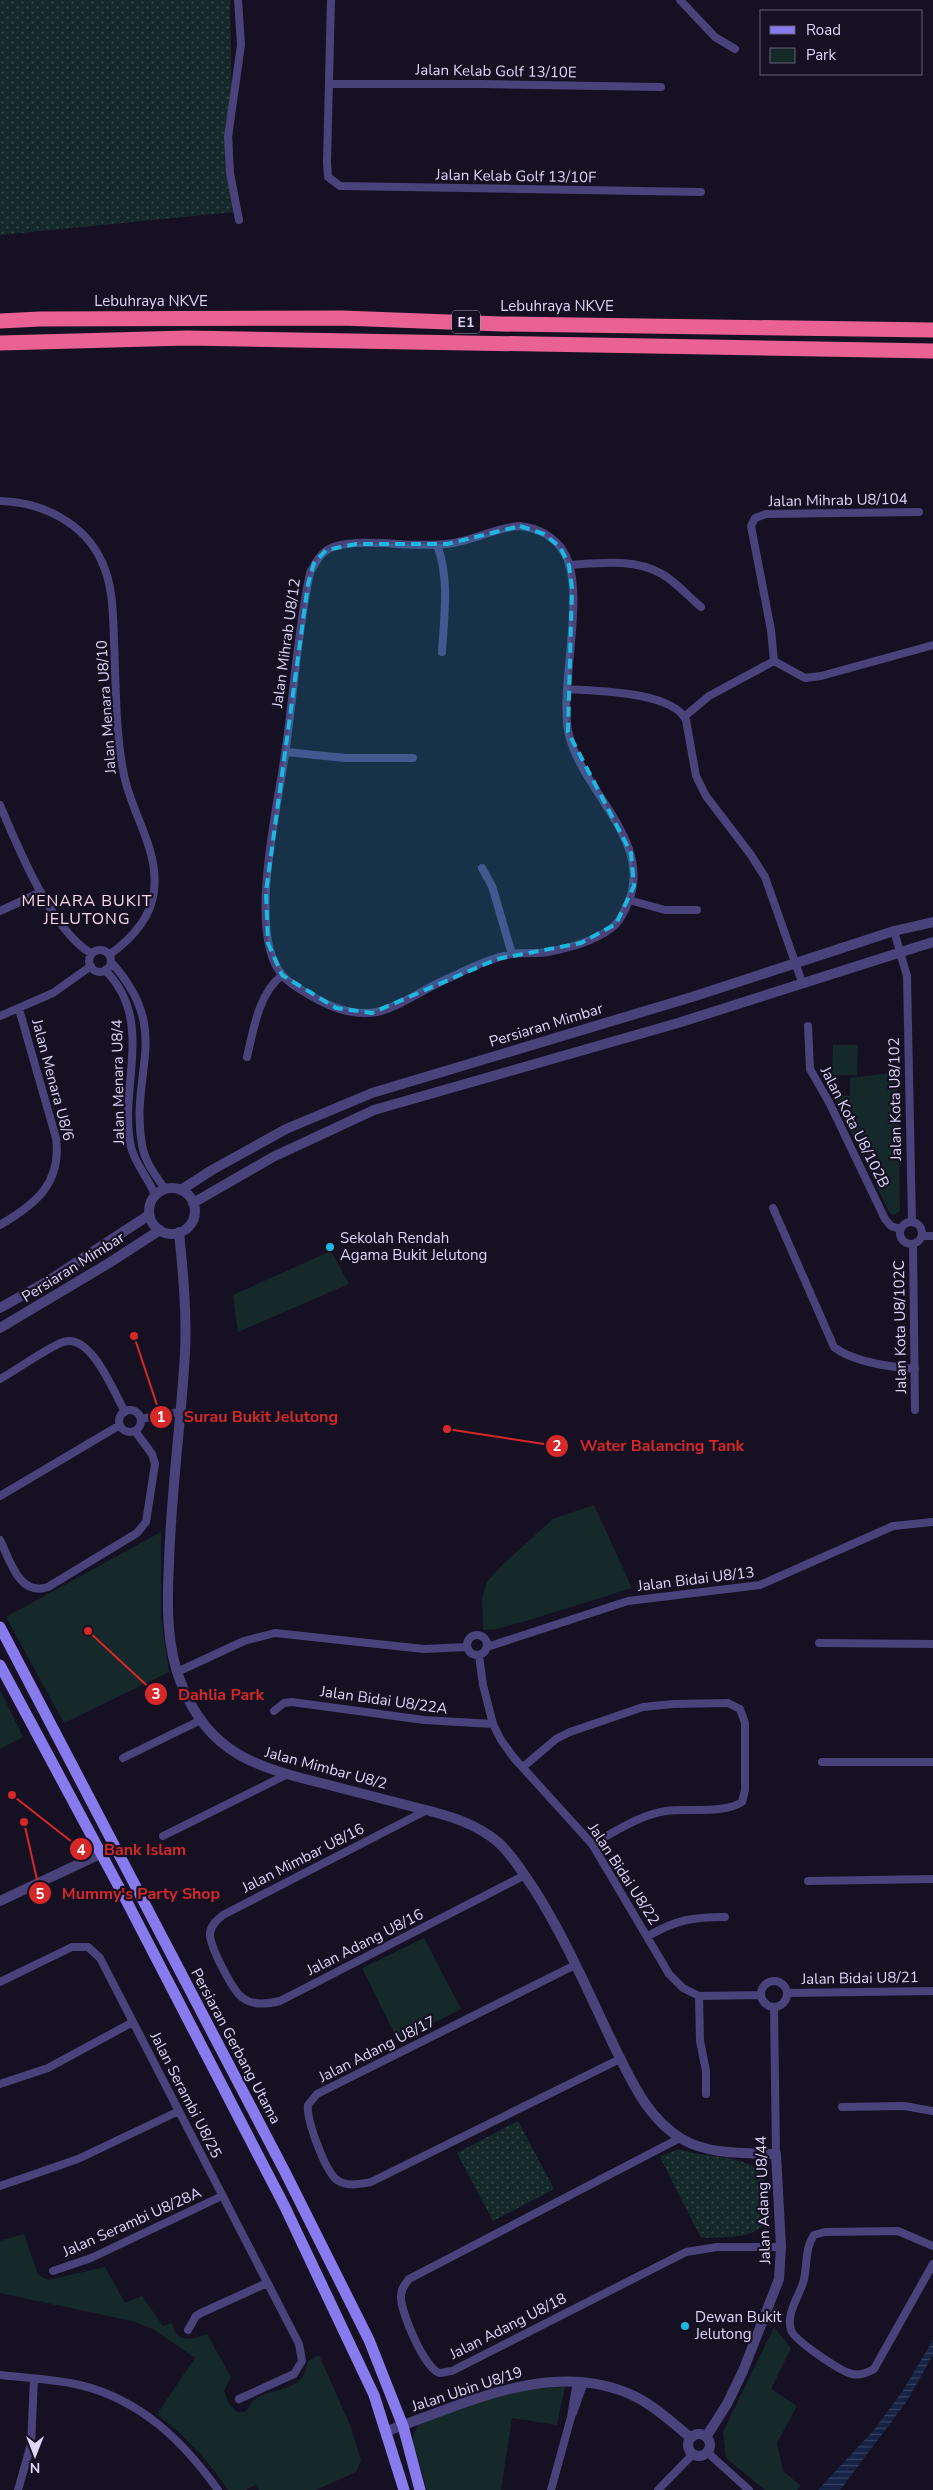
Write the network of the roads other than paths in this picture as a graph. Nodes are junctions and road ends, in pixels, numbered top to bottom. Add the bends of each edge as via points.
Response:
1 (238, 0) edge
2 (331, 0) edge
3 (680, 0) edge
4 (735, 49) dead end
5 (330, 84) junction
6 (661, 87) dead end
7 (701, 192) dead end
8 (239, 220) dead end
9 (0, 321) edge
10 (933, 330) edge
11 (0, 343) edge
12 (933, 351) edge
13 (0, 501) edge
14 (919, 512) dead end
15 (437, 545) junction
16 (569, 565) junction
17 (701, 607) dead end
18 (933, 645) edge
19 (442, 652) dead end
20 (774, 661) junction
21 (568, 689) junction
22 (684, 716) junction
23 (286, 752) junction
24 (413, 758) dead end
25 (0, 805) edge
26 (482, 868) dead end
27 (41, 892) junction
28 (629, 900) junction
29 (696, 910) dead end
30 (0, 912) edge
31 (933, 922) edge
32 (894, 931) junction
33 (933, 942) edge
34 (901, 952) junction
35 (92, 954) junction
36 (512, 954) junction
37 (110, 958) junction
38 (795, 963) junction
39 (91, 966) junction
40 (105, 970) junction
41 (282, 976) junction
42 (802, 982) junction
43 (18, 1009) junction
44 (0, 1016) edge
45 (808, 1026) dead end
46 (247, 1057) dead end
47 (164, 1189) junction
48 (181, 1190) junction
49 (155, 1195) junction
50 (193, 1202) junction
51 (773, 1208) dead end
52 (149, 1215) junction
53 (912, 1222) junction
54 (0, 1224) edge
55 (900, 1229) junction
56 (160, 1230) junction
57 (179, 1232) junction
58 (922, 1236) junction
59 (933, 1236) edge
60 (913, 1244) junction
61 (0, 1308) edge
62 (0, 1328) edge
63 (915, 1369) junction
64 (0, 1379) edge
65 (915, 1410) dead end
66 (125, 1412) junction
67 (179, 1412) junction
68 (141, 1419) junction
69 (120, 1425) junction
70 (136, 1431) junction
71 (0, 1496) edge
72 (933, 1522) edge
73 (0, 1540) edge
74 (0, 1627) edge
75 (819, 1643) dead end
76 (933, 1644) edge
77 (466, 1647) junction
78 (487, 1647) junction
79 (479, 1655) junction
80 (0, 1666) edge
81 (177, 1672) junction
82 (274, 1711) dead end
83 (201, 1720) junction
84 (494, 1724) junction
85 (123, 1758) dead end
86 (822, 1762) dead end
87 (933, 1762) edge
88 (523, 1767) junction
89 (286, 1774) junction
90 (427, 1810) junction
91 (162, 1836) dead end
92 (592, 1844) junction
93 (115, 1847) junction
94 (100, 1854) junction
95 (525, 1875) junction
96 (933, 1879) edge
97 (808, 1881) dead end
98 (0, 1901) edge
99 (725, 1917) dead end
100 (648, 1936) junction
101 (574, 1964) junction
102 (226, 1972) joint
103 (0, 1982) edge
104 (933, 1991) edge
105 (787, 1993) junction
106 (761, 1995) junction
107 (699, 1996) junction
108 (774, 2007) junction
109 (133, 2022) junction
110 (620, 2058) junction
111 (0, 2084) edge
112 (706, 2094) dead end
113 (842, 2107) dead end
114 (179, 2111) junction
115 (933, 2111) edge
116 (680, 2138) junction
117 (776, 2154) junction
118 (0, 2186) edge
119 (222, 2196) junction
120 (781, 2246) junction
121 (933, 2246) edge
122 (933, 2264) edge
123 (53, 2271) dead end
124 (267, 2283) junction
125 (188, 2330) dead end
126 (0, 2376) edge
127 (34, 2379) junction
128 (581, 2381) junction
129 (239, 2399) dead end
130 (402, 2426) junction
131 (387, 2431) junction
132 (706, 2436) junction
133 (691, 2438) junction
134 (708, 2453) junction
135 (693, 2454) junction
136 (18, 2490) edge
137 (218, 2490) edge
138 (404, 2490) edge
139 (420, 2490) edge
140 (551, 2490) edge
141 (658, 2490) edge
142 (749, 2490) edge

1 - 8 street via 241,45 228,137 230,173
2 - 5 street
3 - 4 street via 715,38
5 - 6 street, Jalan Kelab Golf 13/10E
5 - 7 street, Jalan Kelab Golf 13/10F via 328,177 340,186
9 - 10 highway, Lebuhraya NKVE / E1 via 342,318 501,324
11 - 12 highway, E1 via 187,338
13 - 37 street, Jalan Menara U8/10 via 43,508 71,524 94,549 108,579 124,776 146,835 155,880 146,916
14 - 20 street, Jalan Mihrab U8/104 via 766,514 755,518 751,526
15 - 16 street, Jalan Mihrab U8/12 via 474,540 514,526 526,527 555,542
15 - 19 street via 445,586
15 - 23 street, Jalan Mihrab U8/12 via 344,544 326,550 314,563 308,584
16 - 17 street via 618,563 649,567 664,575
16 - 21 street, Jalan Mihrab U8/12 via 572,607
18 - 20 street via 805,678
20 - 22 street via 709,696
21 - 22 street via 634,694 670,706
21 - 28 street, Jalan Mihrab U8/12 via 567,720 571,743 631,853 634,878
22 - 38 street via 696,776 706,796 765,877
23 - 24 street via 329,757
23 - 41 street, Jalan Mihrab U8/12 via 265,915 268,943
25 - 27 street
26 - 36 street via 492,886
27 - 30 street
27 - 35 street via 65,931
28 - 29 street via 665,910
28 - 36 street, Jalan Mihrab U8/12 via 616,924 598,936 549,952
31 - 32 street, Persiaran Mimbar
32 - 34 street, Jalan Kota U8/102
32 - 38 street, Persiaran Mimbar
33 - 34 street
34 - 42 street
34 - 53 street, Jalan Kota U8/102 via 907,976
35 - 37 street via 101,950
35 - 39 street
36 - 41 street, Jalan Mihrab U8/12 via 449,978 391,1007 372,1012 336,1008
37 - 40 street
37 - 47 street, Jalan Menara U8/4 via 130,986 144,1020 146,1059 140,1115 142,1147
38 - 42 street
38 - 48 street, Persiaran Mimbar via 372,1093 286,1129
39 - 40 street
39 - 43 street via 53,994
40 - 49 street, Jalan Menara U8/4 via 129,1004 132,1029 131,1146
41 - 46 street via 263,1000
42 - 50 street via 678,1023 374,1110 273,1157
43 - 44 street
43 - 54 street, Jalan Menara U8/6 via 58,1153 51,1180 43,1192 32,1204
45 - 55 street, Jalan Kota U8/102B via 810,1069 885,1218 891,1226
47 - 48 street
47 - 49 street
48 - 50 street
49 - 52 street
50 - 57 street via 194,1217 186,1229
51 - 63 street via 834,1348 841,1353 888,1366
52 - 56 street
52 - 61 street, Persiaran Mimbar via 48,1281
53 - 55 street
53 - 58 street via 920,1228
55 - 60 street via 903,1242
56 - 57 street
56 - 62 street, Persiaran Mimbar
57 - 67 street, Jalan Mimbar U8/2 via 186,1313
58 - 59 street
58 - 60 street
60 - 63 street, Jalan Kota U8/102C
63 - 65 street, Jalan Kota U8/102C
64 - 66 street via 63,1342 77,1342 93,1355
66 - 68 street via 136,1412
66 - 69 street via 120,1416
67 - 68 street
67 - 81 street, Jalan Mimbar U8/2 via 168,1584 170,1630
68 - 70 street
69 - 70 street via 128,1432
69 - 71 street
70 - 73 street via 155,1464 147,1518 137,1533 48,1587 37,1589 22,1583
72 - 78 street, Jalan Bidai U8/13 via 893,1526 760,1585 628,1601
74 - 93 main road, Persiaran Gerbang Utama
75 - 76 street
77 - 78 street via 468,1640 478,1635 485,1639
77 - 79 street via 471,1654
77 - 81 street via 424,1649 275,1634 244,1641
78 - 79 street
79 - 84 street, Jalan Bidai U8/22
80 - 94 main road, Persiaran Gerbang Utama
81 - 83 street, Jalan Mimbar U8/2
82 - 84 street, Jalan Bidai U8/22A via 284,1703 304,1703 424,1720
83 - 85 street
83 - 89 street, Jalan Mimbar U8/2 via 238,1756
84 - 88 street, Jalan Bidai U8/22 via 507,1750
86 - 87 street
88 - 92 street, Jalan Bidai U8/22
88 - 92 street via 556,1739 642,1707 728,1703 740,1709 745,1723 745,1790 742,1802 730,1808 652,1814
89 - 90 street, Jalan Mimbar U8/2
89 - 91 street
90 - 95 street, Jalan Mimbar U8/2 via 468,1823 487,1834 509,1853
90 - 102 street, Jalan Mimbar U8/16 via 223,1915 211,1927 210,1936
92 - 100 street, Jalan Bidai U8/22
93 - 94 street
93 - 130 main road, Persiaran Gerbang Utama via 369,2340
94 - 98 street
94 - 131 main road, Persiaran Gerbang Utama via 288,2214 362,2367
95 - 101 street, Jalan Mimbar U8/2 via 553,1919
95 - 102 street, Jalan Adang U8/16 via 280,2001 262,2004 243,1999
96 - 97 street
99 - 100 street via 687,1918
100 - 107 street, Jalan Bidai U8/22 via 669,1974 683,1988
101 - 110 street, Jalan Mimbar U8/2
101 - 110 street, Jalan Adang U8/17 via 317,2094 308,2105 307,2115 331,2174 353,2185 371,2182
103 - 109 street, Jalan Serambi U8/25 via 72,1947 88,1947 100,1958
104 - 105 street, Jalan Bidai U8/21
105 - 106 street via 781,1983 773,1981 763,1987
105 - 108 street via 782,2004
106 - 107 street
106 - 108 street via 764,2002
107 - 112 street
108 - 117 street, Jalan Adang U8/44
109 - 111 street via 48,2068
109 - 114 street, Jalan Serambi U8/25
110 - 116 street, Jalan Mimbar U8/2 via 639,2096
113 - 115 street via 904,2106
114 - 118 street via 78,2159
114 - 119 street, Jalan Serambi U8/25
116 - 117 street, Jalan Mimbar U8/2 via 716,2150
116 - 120 street, Jalan Adang U8/18 via 408,2279 402,2290 402,2306 422,2354 432,2369 440,2373 452,2371 686,2252 706,2248
117 - 120 street, Jalan Adang U8/44
119 - 123 street, Jalan Serambi U8/28A via 91,2258
119 - 124 street, Jalan Serambi U8/25
120 - 132 street, Jalan Adang U8/44 via 776,2289 743,2371
121 - 122 street via 898,2231 814,2235 808,2247 803,2284 790,2315 792,2333 798,2341 845,2371 869,2373
124 - 125 street via 201,2313
124 - 129 street, Jalan Serambi U8/25 via 299,2344 302,2360 294,2374
126 - 127 street
127 - 136 street via 31,2444
127 - 137 street via 81,2386 141,2412 179,2441
128 - 130 street, Jalan Ubin U8/19 via 548,2381 511,2388
128 - 133 street, Jalan Ubin U8/19 via 607,2385 637,2397
128 - 140 street
130 - 131 street, Jalan Ubin U8/19
130 - 139 main road, Persiaran Gerbang Utama
131 - 138 main road, Persiaran Gerbang Utama
132 - 133 street via 698,2434
132 - 134 street via 710,2443
133 - 135 street via 688,2447
134 - 135 street via 699,2457
134 - 142 street
135 - 141 street

